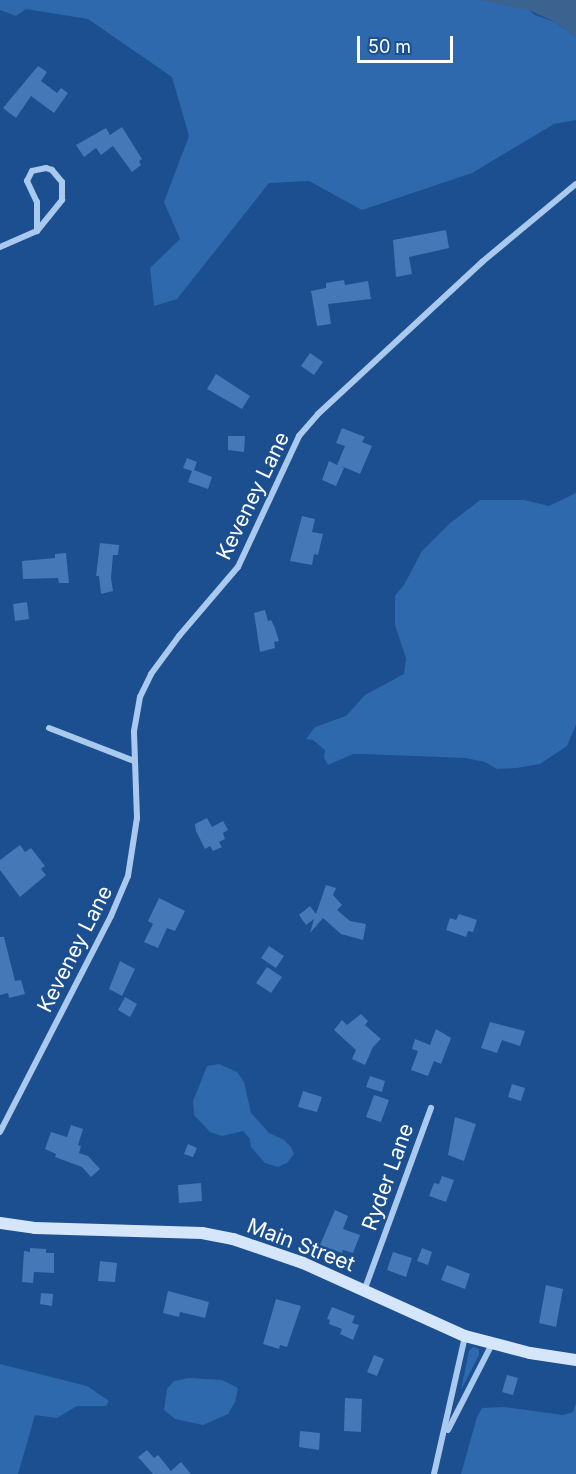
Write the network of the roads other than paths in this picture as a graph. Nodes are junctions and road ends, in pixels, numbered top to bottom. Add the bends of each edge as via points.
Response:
1 (576, 184) edge
2 (38, 231) junction
3 (0, 247) edge
4 (49, 728) dead end
5 (134, 760) junction
6 (431, 1108) dead end
7 (0, 1132) edge
8 (0, 1223) edge
9 (364, 1291) junction
10 (465, 1336) junction
11 (492, 1344) junction
12 (576, 1360) edge
13 (445, 1436) junction
14 (434, 1474) edge

1 - 5 street, Keveney Lane via 408,328 299,436 238,567 178,636 151,674 136,711
2 - 2 street via 62,200 58,176 46,168 32,171 27,181 37,202
2 - 3 street
4 - 5 street
5 - 7 street, Keveney Lane via 137,818 128,876
6 - 9 street, Ryder Lane
8 - 9 main road, Main Street via 34,1228 202,1233 255,1245
9 - 10 main road, Main Street
10 - 11 main road, Main Street
10 - 13 street
11 - 12 main road, Main Street
11 - 13 street
13 - 14 street

